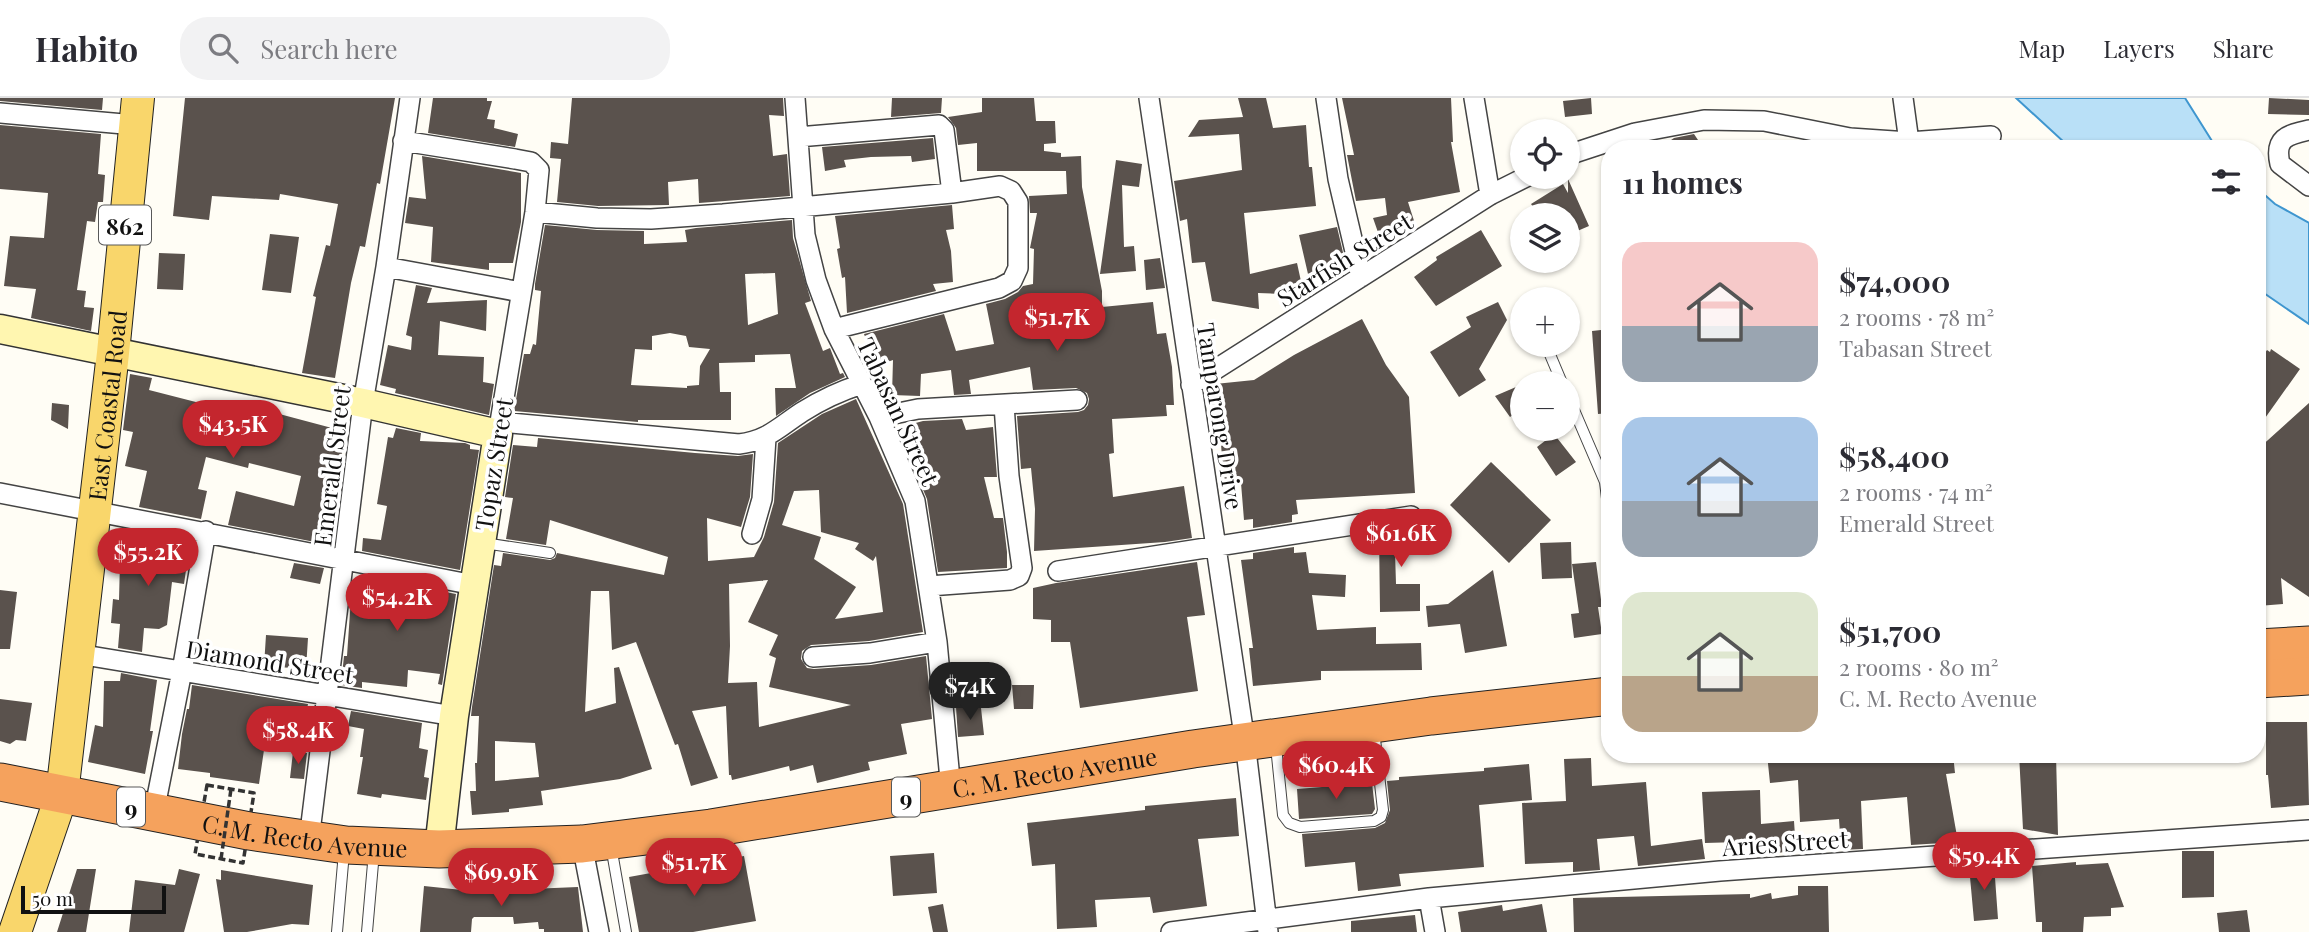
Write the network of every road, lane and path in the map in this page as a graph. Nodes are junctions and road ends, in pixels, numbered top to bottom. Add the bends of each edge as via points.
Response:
1 (410, 98) edge
2 (795, 98) edge
3 (1149, 98) edge
4 (1326, 98) edge
5 (1474, 98) edge
6 (1903, 98) edge
7 (136, 111) edge
8 (0, 113) edge
9 (2309, 130) edge
10 (1991, 136) dead end
11 (798, 137) junction
12 (1614, 140) edge
13 (1880, 140) edge
14 (1909, 140) edge
15 (1958, 140) edge
16 (403, 141) junction
17 (1601, 144) edge
18 (1580, 151) edge
19 (1510, 185) edge
20 (2309, 186) edge
21 (952, 193) junction
22 (1490, 195) junction
23 (802, 206) junction
24 (535, 212) junction
25 (386, 267) junction
26 (1361, 277) junction
27 (521, 292) junction
28 (0, 329) edge
29 (834, 329) junction
30 (113, 353) junction
31 (862, 384) junction
32 (1191, 385) junction
33 (1077, 400) dead end
34 (363, 403) junction
35 (1004, 405) junction
36 (879, 417) junction
37 (1580, 424) edge
38 (499, 428) junction
39 (766, 438) junction
40 (1601, 473) edge
41 (0, 493) edge
42 (94, 513) junction
43 (1410, 516) dead end
44 (206, 531) junction
45 (752, 534) dead end
46 (480, 542) junction
47 (1216, 547) junction
48 (550, 554) dead end
49 (344, 559) junction
50 (1058, 571) dead end
51 (474, 585) junction
52 (929, 586) junction
53 (936, 642) junction
54 (2309, 645) edge
55 (2266, 648) edge
56 (78, 654) junction
57 (813, 657) dead end
58 (182, 671) junction
59 (2309, 676) edge
60 (2266, 679) edge
61 (327, 695) junction
62 (1601, 697) edge
63 (454, 716) junction
64 (1374, 724) junction
65 (1260, 740) junction
66 (0, 782) edge
67 (207, 785) dead end
68 (231, 789) junction
69 (951, 790) junction
70 (254, 793) dead end
71 (62, 794) junction
72 (154, 812) junction
73 (2309, 830) edge
74 (309, 840) junction
75 (596, 843) junction
76 (360, 846) junction
77 (439, 849) junction
78 (195, 854) dead end
79 (221, 859) junction
80 (243, 863) dead end
81 (1429, 898) junction
82 (1267, 925) edge
83 (15, 932) edge
84 (337, 932) edge
85 (367, 932) edge
86 (599, 932) edge
87 (626, 932) edge
88 (1171, 932) edge
89 (1435, 932) edge

1 - 16 street, Emerald Street
2 - 11 street, Tabasan Street
3 - 32 street, Tamparong Drive
4 - 26 street via 1338,179
5 - 22 street
6 - 14 street
7 - 8 street
7 - 30 main road, East Coastal Road / 862
9 - 20 street via 2289,135 2277,153 2280,164
10 - 15 street
11 - 21 street via 939,125 944,130
11 - 23 street, Tabasan Street
12 - 13 street via 1704,120 1764,121
16 - 24 street, Topaz Street via 536,165 540,177
16 - 25 street, Emerald Street
17 - 18 street
19 - 22 street, Starfish Street
21 - 23 street
21 - 29 street via 1000,186 1011,191 1018,202 1018,268 1012,281
22 - 26 street, Starfish Street
23 - 24 street via 652,219
23 - 29 street, Tabasan Street via 816,280
24 - 27 street, Topaz Street
25 - 27 street
25 - 34 street, Emerald Street
26 - 32 street, Starfish Street
27 - 38 street, Topaz Street
28 - 30 street
29 - 31 street, Tabasan Street
30 - 34 street
30 - 42 main road, East Coastal Road / 862
31 - 36 street, Tabasan Street
31 - 39 street via 827,397
32 - 47 street, Tamparong Drive
33 - 35 street
34 - 38 street
34 - 49 street, Emerald Street
35 - 36 street via 918,409
35 - 52 street via 1022,568 1010,580
36 - 52 street, Tabasan Street via 915,501
37 - 40 lane
38 - 39 street via 630,433 708,443 739,444
38 - 46 street, Topaz Street
39 - 45 street via 762,499
41 - 42 street
42 - 44 street
42 - 56 main road, East Coastal Road / 862
43 - 47 street
44 - 49 street
44 - 58 street
46 - 48 lane
46 - 51 street, Topaz Street
47 - 50 street
47 - 65 street, Tamparong Drive
49 - 51 street
49 - 61 street, Emerald Street
51 - 63 street, Topaz Street
52 - 53 street, Tabasan Street
53 - 57 street
53 - 69 street, Tabasan Street
54 - 55 highway
56 - 58 street, Diamond Street
56 - 71 main road, East Coastal Road / 862
58 - 61 street, Diamond Street
58 - 72 street
59 - 60 highway
61 - 63 street, Diamond Street
61 - 74 street, Emerald Street
62 - 64 highway, C. M. Recto Avenue / 9
63 - 77 street, Topaz Street
64 - 65 highway, C. M. Recto Avenue / 9
64 - 65 lane via 1382,810 1374,821 1289,824
65 - 69 highway, C. M. Recto Avenue / 9
65 - 82 street
66 - 71 highway, C. M. Recto Avenue / 9
67 - 68 path
68 - 70 path
68 - 79 path, bridge
69 - 75 highway, C. M. Recto Avenue / 9
71 - 72 highway, C. M. Recto Avenue / 9
71 - 83 main road, East Coastal Road
72 - 74 highway, C. M. Recto Avenue / 9
73 - 81 street, Aries Street via 1720,871
74 - 76 highway, C. M. Recto Avenue / 9
75 - 77 highway, C. M. Recto Avenue / 9
75 - 86 street
75 - 87 lane
76 - 77 highway, C. M. Recto Avenue / 9
76 - 84 lane via 342,866
76 - 85 lane
78 - 79 path
79 - 80 path
81 - 82 street, Aries Street
81 - 89 street
82 - 88 street, Aries Street

